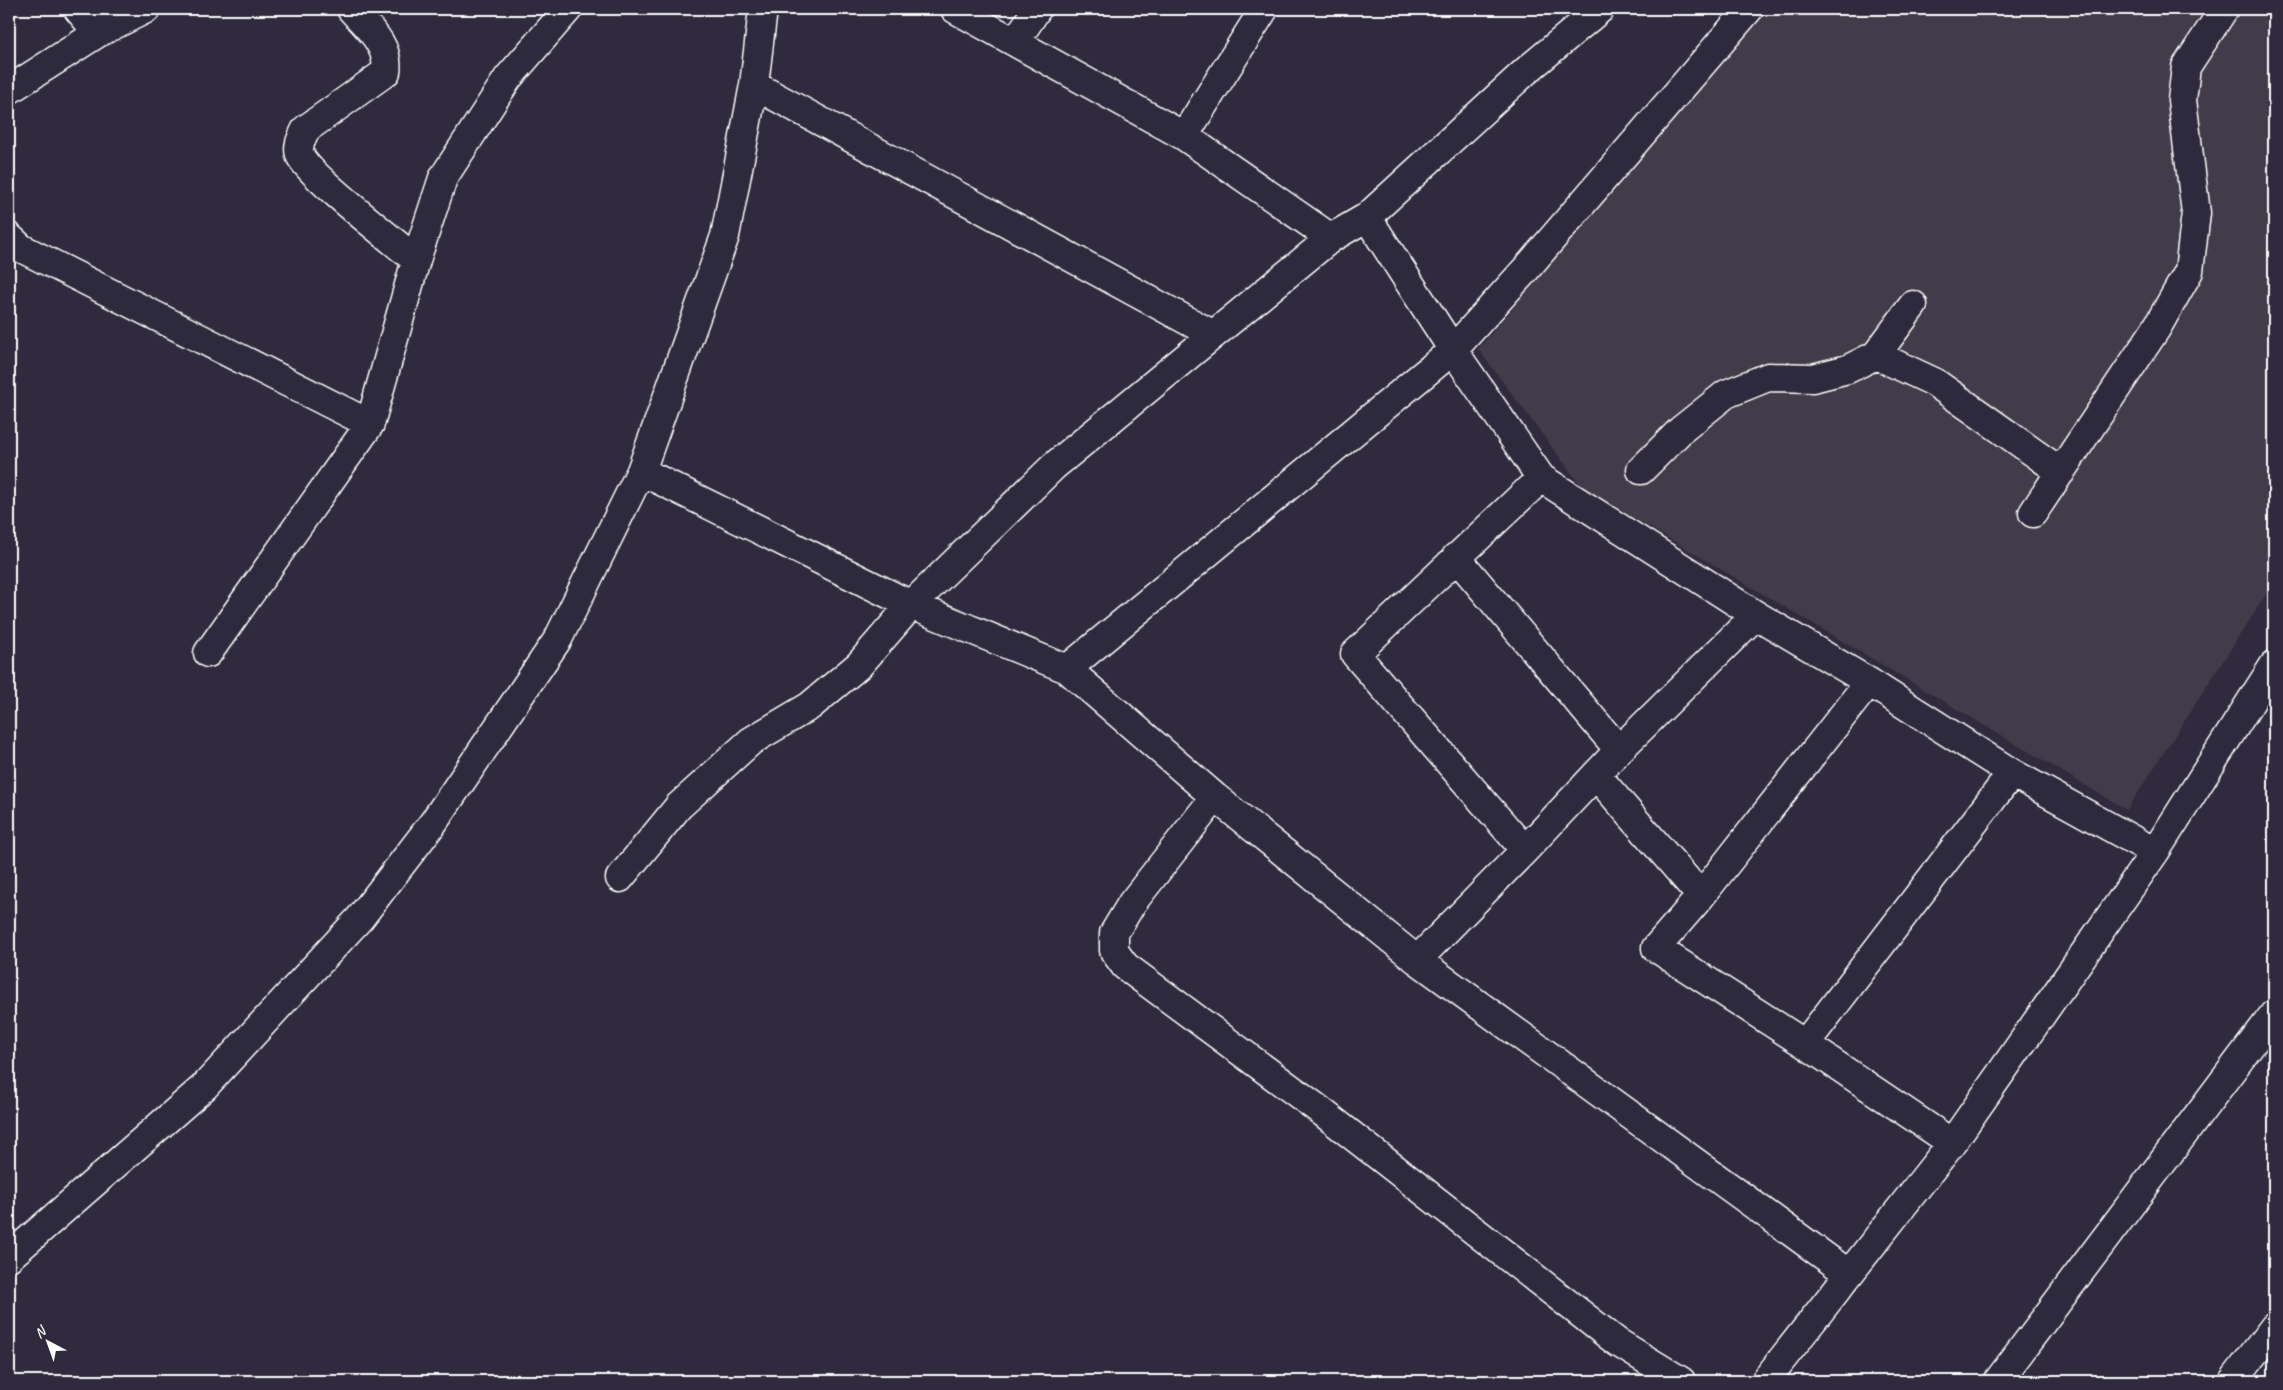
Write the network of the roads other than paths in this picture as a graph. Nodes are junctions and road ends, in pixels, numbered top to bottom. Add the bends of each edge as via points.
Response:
1 (78, 9) edge
2 (146, 9) edge
3 (352, 9) edge
4 (568, 9) edge
5 (764, 9) edge
6 (954, 9) edge
7 (1036, 9) edge
8 (1264, 9) edge
9 (1600, 9) edge
10 (1750, 9) edge
11 (2224, 9) edge
12 (98, 34) junction
13 (1015, 42) junction
14 (754, 85) junction
15 (9, 90) edge
16 (1184, 136) junction
17 (1367, 217) junction
18 (9, 237) edge
19 (1332, 238) junction
20 (416, 260) junction
21 (1913, 305) dead end
22 (1212, 334) junction
23 (1453, 350) junction
24 (1876, 355) junction
25 (370, 424) junction
26 (1641, 470) dead end
27 (641, 471) junction
28 (2061, 472) junction
29 (1541, 478) junction
30 (2033, 513) dead end
31 (1456, 557) junction
32 (911, 606) junction
33 (1756, 615) junction
34 (208, 653) dead end
35 (2274, 665) edge
36 (1066, 668) junction
37 (1869, 682) junction
38 (1619, 750) junction
39 (2012, 773) junction
40 (1596, 775) junction
41 (1215, 797) junction
42 (1526, 850) junction
43 (2155, 852) junction
44 (620, 878) dead end
45 (1701, 896) junction
46 (1416, 960) junction
47 (2274, 1014) edge
48 (1805, 1044) junction
49 (1952, 1143) junction
50 (9, 1257) edge
51 (1849, 1274) junction
52 (2274, 1327) edge
53 (2240, 1379) edge
54 (1681, 1381) edge
55 (1765, 1381) edge
56 (1998, 1381) edge

1 - 12 street
2 - 12 street
3 - 20 street via 384,48 388,61 386,72 306,130 300,141 300,155 314,174
4 - 20 street via 508,78 443,178
5 - 14 street
6 - 13 street
7 - 13 street
8 - 16 street
9 - 17 street via 1526,71
10 - 23 street via 1528,268
11 - 28 street via 2186,67 2182,100 2196,213 2189,271 2156,329
12 - 15 street
13 - 16 street
14 - 22 street
14 - 27 street via 724,236
16 - 19 street
17 - 19 street
17 - 23 street
18 - 25 street via 21,248
19 - 22 street
20 - 25 street
21 - 24 street
22 - 32 street via 1054,466
23 - 29 street
23 - 36 street
24 - 26 street via 1848,369 1813,378 1768,377 1726,394 1681,430
24 - 28 street via 1934,382
25 - 34 street
27 - 32 street
27 - 50 street via 558,639 433,823 360,918 204,1087
28 - 30 street
29 - 31 street
29 - 33 street
31 - 38 street
31 - 42 street via 1355,654
32 - 36 street
32 - 44 street via 859,665 810,706 752,741 680,806
33 - 37 street
33 - 38 street
35 - 43 street
36 - 41 street
37 - 39 street
37 - 45 street
38 - 40 street
39 - 43 street
39 - 48 street
40 - 42 street
40 - 45 street
41 - 46 street
41 - 54 street via 1132,903 1114,933 1114,951 1125,966 1317,1108 1617,1342
42 - 46 street
43 - 49 street
45 - 48 street via 1656,948
46 - 51 street
47 - 56 street
48 - 49 street
49 - 51 street
51 - 55 street
52 - 53 street

